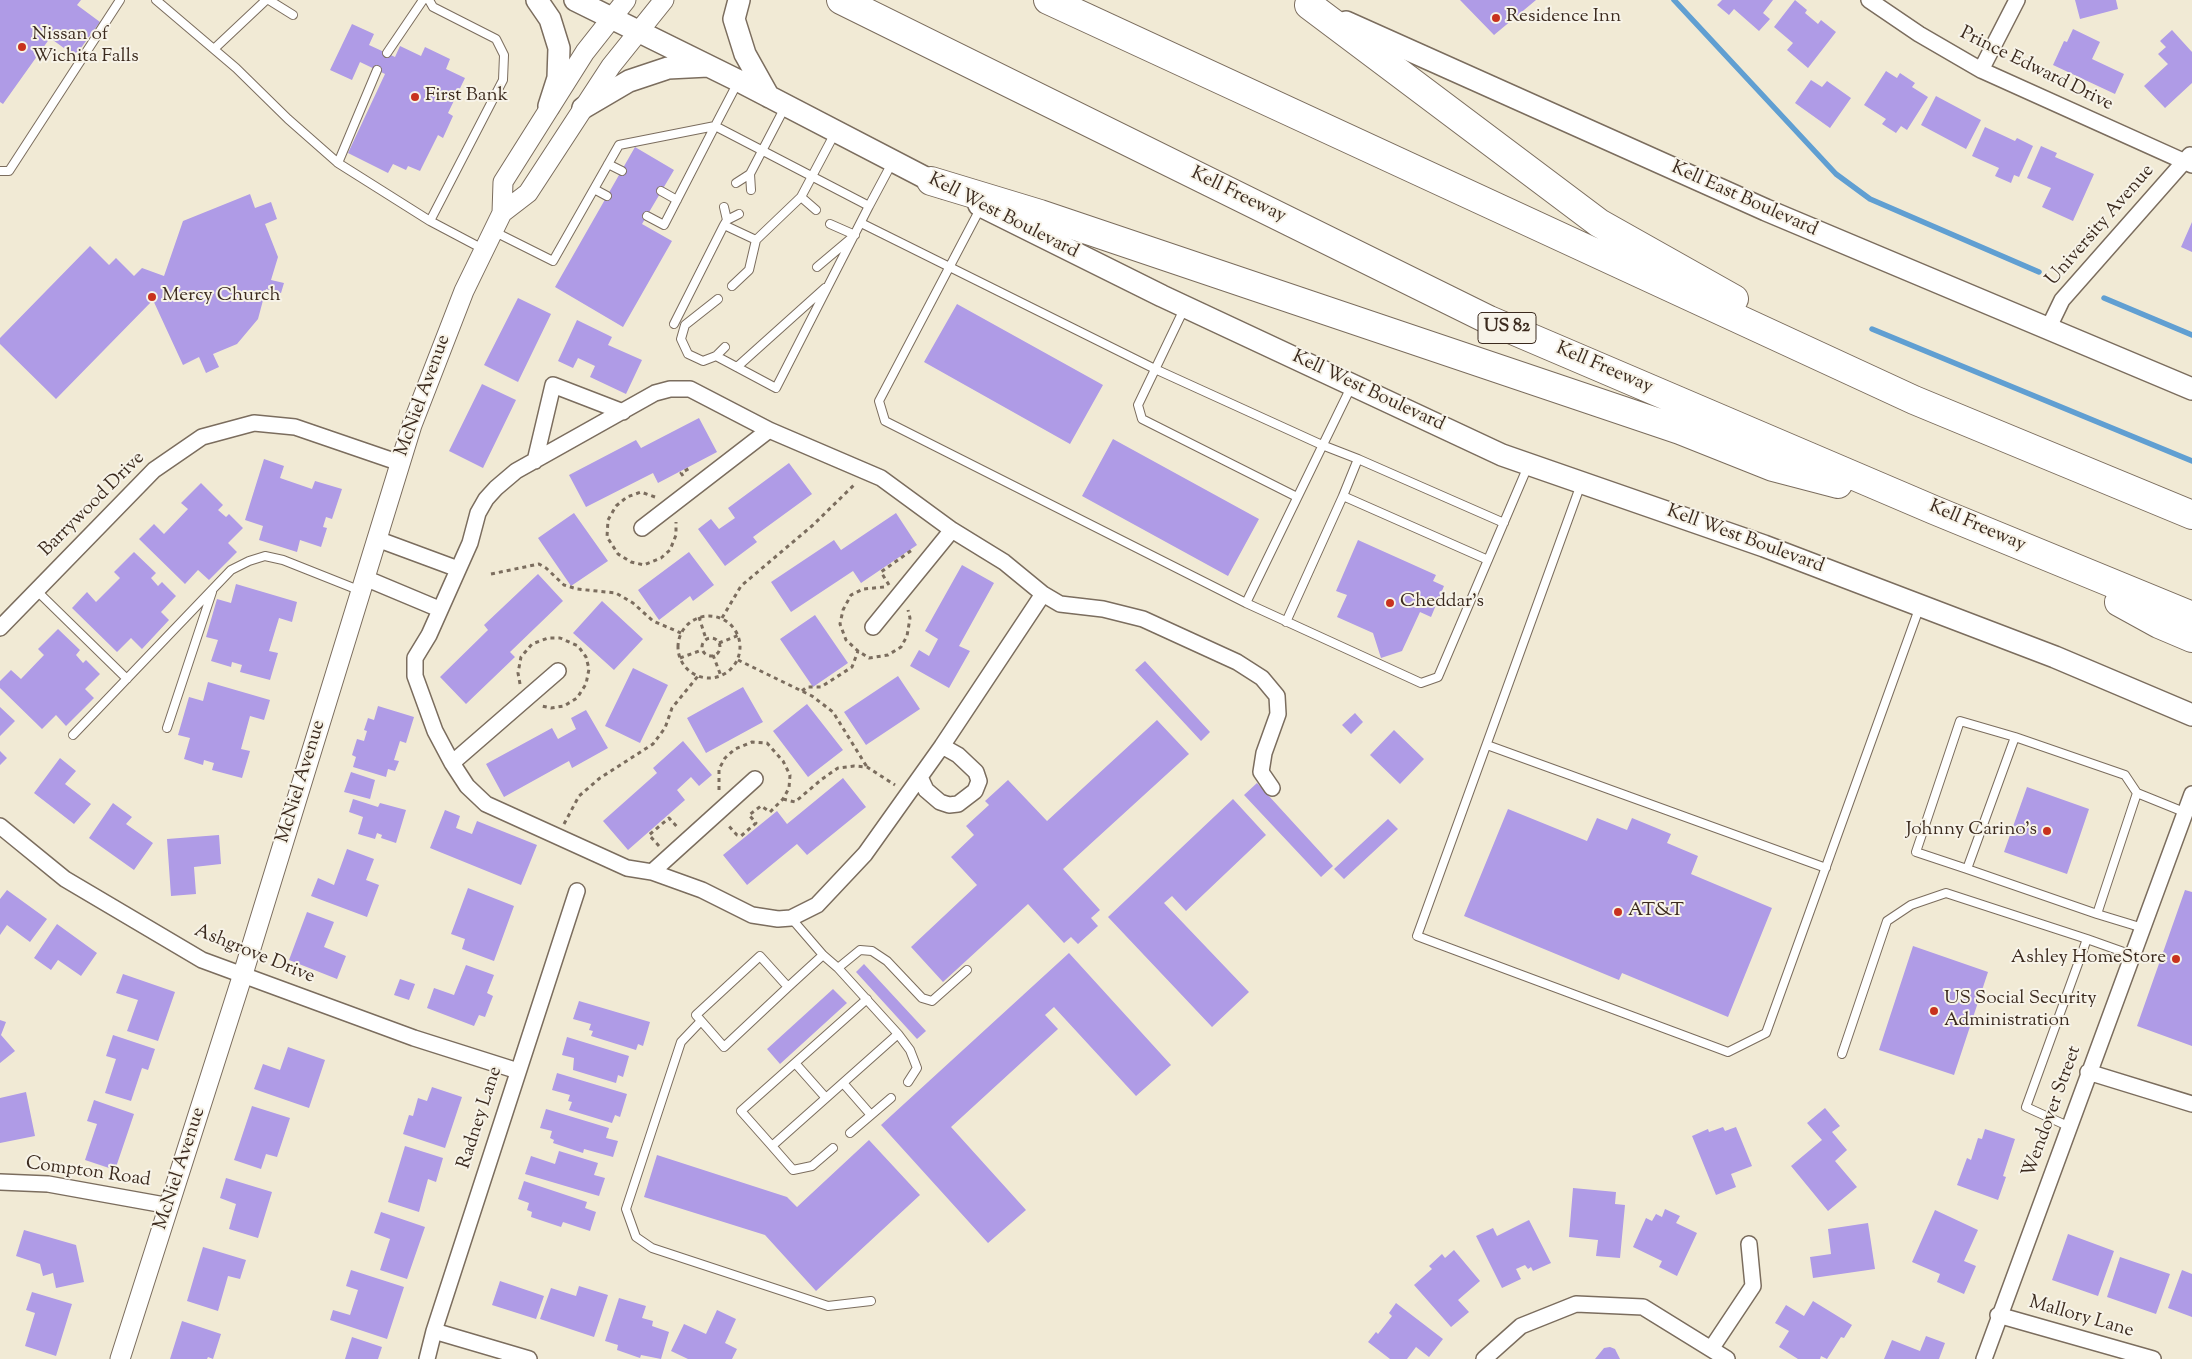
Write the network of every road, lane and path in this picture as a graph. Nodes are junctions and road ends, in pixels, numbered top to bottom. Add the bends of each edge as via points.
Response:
1 (120, 0) edge
2 (156, 0) edge
3 (267, 0) edge
4 (423, 0) edge
5 (429, 0) edge
6 (537, 0) edge
7 (575, 0) edge
8 (626, 0) edge
9 (664, 0) edge
10 (739, 0) edge
11 (840, 0) edge
12 (1048, 0) edge
13 (1869, 0) edge
14 (2017, 0) edge
15 (1305, 2) edge
16 (293, 15) dead end
17 (612, 17) junction
18 (640, 31) junction
19 (214, 50) junction
20 (387, 53) dead end
21 (710, 66) junction
22 (377, 70) dead end
23 (1981, 70) junction
24 (739, 81) junction
25 (778, 101) junction
26 (549, 106) junction
27 (583, 108) junction
28 (715, 126) junction
29 (836, 131) junction
30 (763, 151) junction
31 (2189, 160) edge
32 (893, 161) junction
33 (338, 163) junction
34 (608, 164) junction
35 (0, 171) edge
36 (622, 171) dead end
37 (750, 174) junction
38 (813, 176) junction
39 (931, 181) junction
40 (736, 182) dead end
41 (594, 189) junction
42 (751, 190) dead end
43 (661, 191) dead end
44 (607, 196) dead end
45 (801, 197) junction
46 (677, 200) junction
47 (870, 206) junction
48 (982, 206) junction
49 (724, 207) dead end
50 (816, 210) dead end
51 (502, 213) junction
52 (739, 214) dead end
53 (647, 216) dead end
54 (430, 221) junction
55 (726, 222) junction
56 (862, 222) junction
57 (830, 224) dead end
58 (493, 231) junction
59 (854, 236) junction
60 (756, 240) junction
61 (484, 250) junction
62 (818, 267) dead end
63 (950, 267) junction
64 (829, 285) junction
65 (732, 286) dead end
66 (718, 299) dead end
67 (1185, 307) junction
68 (674, 324) dead end
69 (2048, 330) junction
70 (726, 347) dead end
71 (716, 356) junction
72 (737, 367) junction
73 (1155, 369) junction
74 (1352, 385) junction
75 (2192, 389) edge
76 (1914, 400) junction
77 (623, 412) junction
78 (769, 430) junction
79 (1322, 445) junction
80 (1358, 459) junction
81 (535, 461) junction
82 (400, 463) junction
83 (1529, 464) junction
84 (846, 479) dead end
85 (1582, 482) junction
86 (855, 483) junction
87 (863, 487) dead end
88 (1343, 496) junction
89 (1297, 497) junction
90 (1934, 510) junction
91 (2192, 515) edge
92 (1504, 523) junction
93 (642, 528) dead end
94 (952, 530) junction
95 (1990, 533) junction
96 (377, 539) junction
97 (1488, 560) junction
98 (486, 567) dead end
99 (458, 568) junction
100 (491, 574) junction
101 (492, 582) dead end
102 (363, 584) junction
103 (213, 589) junction
104 (36, 590) junction
105 (1043, 594) junction
106 (1246, 603) junction
107 (1920, 606) junction
108 (439, 609) junction
109 (2192, 616) edge
110 (699, 617) junction
111 (722, 618) junction
112 (1286, 622) junction
113 (873, 627) dead end
114 (0, 628) edge
115 (681, 633) junction
116 (739, 635) junction
117 (2192, 638) edge
118 (706, 639) junction
119 (719, 643) junction
120 (702, 650) junction
121 (858, 651) dead end
122 (713, 656) junction
123 (680, 658) junction
124 (738, 660) junction
125 (558, 671) dead end
126 (698, 676) junction
127 (721, 676) junction
128 (127, 679) junction
129 (801, 691) junction
130 (2192, 715) edge
131 (167, 728) dead end
132 (74, 735) dead end
133 (2015, 737) junction
134 (1487, 745) junction
135 (942, 746) junction
136 (452, 763) junction
137 (868, 767) junction
138 (920, 777) junction
139 (755, 779) dead end
140 (1272, 788) dead end
141 (2138, 793) junction
142 (892, 794) dead end
143 (2192, 794) edge
144 (783, 800) dead end
145 (2184, 812) junction
146 (555, 821) dead end
147 (564, 824) junction
148 (0, 826) edge
149 (569, 826) dead end
150 (1826, 868) junction
151 (1967, 869) junction
152 (652, 872) junction
153 (577, 891) dead end
154 (2097, 914) junction
155 (791, 918) junction
156 (2142, 928) junction
157 (2087, 938) junction
158 (823, 954) junction
159 (2132, 955) junction
160 (838, 968) junction
161 (967, 970) dead end
162 (243, 974) junction
163 (788, 987) junction
164 (867, 999) junction
165 (701, 1021) junction
166 (898, 1034) junction
167 (1842, 1054) dead end
168 (795, 1063) junction
169 (518, 1071) junction
170 (2088, 1072) junction
171 (908, 1082) dead end
172 (843, 1083) junction
173 (826, 1098) junction
174 (891, 1098) dead end
175 (2192, 1104) edge
176 (871, 1115) junction
177 (2070, 1127) junction
178 (850, 1133) dead end
179 (772, 1146) junction
180 (834, 1148) dead end
181 (0, 1182) edge
182 (170, 1206) junction
183 (1749, 1244) dead end
184 (871, 1301) dead end
185 (1998, 1315) junction
186 (434, 1331) junction
187 (1710, 1349) junction
188 (120, 1359) edge
189 (427, 1359) edge
190 (529, 1359) edge
191 (1484, 1359) edge
192 (1727, 1359) edge
193 (1984, 1359) edge
194 (2153, 1359) edge

1 - 35 lane via 9,171
2 - 19 lane
3 - 16 lane
3 - 19 lane
4 - 20 lane
5 - 54 lane via 433,7 496,39 504,56 503,80
6 - 26 main road via 550,19 559,48 558,78
7 - 17 main road, Kell West Boulevard
8 - 17 street, McNiel Avenue
9 - 18 street, McNiel Avenue
10 - 25 main road via 734,19 745,54
11 - 90 highway, Kell Freeway / US 82 via 1489,320
12 - 76 highway
13 - 23 street, Prince Edward Drive
14 - 23 street
15 - 69 main road, Kell East Boulevard via 1766,210
15 - 76 highway via 1599,223
17 - 18 main road, Kell West Boulevard
17 - 26 street, McNiel Avenue
18 - 21 main road, Kell West Boulevard
18 - 27 street, McNiel Avenue
19 - 33 lane
21 - 24 main road, Kell West Boulevard
21 - 27 main road via 668,68 629,81
22 - 33 lane
23 - 31 street, Prince Edward Drive
24 - 25 main road, Kell West Boulevard
24 - 28 lane
25 - 29 main road, Kell West Boulevard
25 - 30 lane
26 - 51 street, McNiel Avenue via 503,182
27 - 51 street, McNiel Avenue via 528,193
28 - 30 lane
28 - 34 lane via 619,146
28 - 46 lane
29 - 32 main road, Kell West Boulevard
29 - 38 lane
30 - 37 lane
30 - 38 lane
31 - 69 street, University Avenue via 2062,300
32 - 39 main road, Kell West Boulevard
32 - 47 lane
33 - 54 lane
34 - 36 lane
34 - 41 lane
37 - 40 lane
37 - 42 lane
38 - 45 lane
38 - 47 lane
39 - 48 main road, Kell West Boulevard
39 - 90 highway via 1671,427 1773,466
41 - 44 lane
41 - 58 lane via 553,261
43 - 46 lane
45 - 50 lane
45 - 60 lane
46 - 53 lane via 664,225
47 - 56 lane
48 - 63 lane
48 - 67 main road, Kell West Boulevard
49 - 55 lane
51 - 58 street, McNiel Avenue
52 - 55 lane
54 - 61 lane
55 - 60 lane
55 - 68 lane
56 - 59 lane
56 - 63 lane
57 - 59 lane
58 - 61 street, McNiel Avenue
59 - 62 lane
59 - 64 lane
60 - 65 lane via 749,270
61 - 82 street, McNiel Avenue via 464,290
63 - 73 lane
63 - 106 lane via 879,401 885,421
64 - 72 lane
64 - 72 lane via 776,388
66 - 71 lane via 686,325 681,339 688,354 703,361
67 - 73 lane
67 - 74 main road, Kell West Boulevard
69 - 75 main road, Kell East Boulevard
70 - 71 lane
71 - 72 lane
73 - 79 lane
73 - 89 lane via 1138,405 1142,419
74 - 79 lane
74 - 83 main road, Kell West Boulevard via 1502,455
76 - 91 highway
77 - 78 street via 655,393 690,389
77 - 81 street
77 - 81 street via 553,385
78 - 93 street
78 - 94 street via 881,478
79 - 80 lane
79 - 89 lane
80 - 88 lane
80 - 92 lane
81 - 99 street via 516,471 486,499 478,512 470,543
82 - 96 street, McNiel Avenue
82 - 104 street, Barrywood Drive via 295,427 254,423 202,437 154,470
83 - 85 main road, Kell West Boulevard
83 - 92 lane
84 - 86 path
85 - 107 main road, Kell West Boulevard via 1764,546
85 - 134 lane
86 - 87 path
86 - 111 path via 813,525 741,586
88 - 97 lane
88 - 112 lane
89 - 106 lane
90 - 95 highway, Kell Freeway / US 82
92 - 97 lane
94 - 105 street via 1004,562
94 - 113 street
95 - 109 highway, Kell Freeway / US 82
95 - 117 highway via 2159,624
96 - 99 street
96 - 102 street, McNiel Avenue
97 - 112 lane via 1438,677 1421,683
98 - 100 path
99 - 108 street
100 - 101 path
100 - 115 path via 539,564 564,585 616,593 653,621
102 - 103 lane via 265,556 231,570
102 - 108 street
102 - 162 street, McNiel Avenue
103 - 128 lane
103 - 131 lane
104 - 114 street, Barrywood Drive
104 - 128 lane
105 - 135 street
105 - 140 street via 1060,604 1103,609 1143,619 1237,662 1262,678 1277,696 1278,714 1261,772
106 - 112 lane
107 - 130 main road, Kell West Boulevard via 2055,657
107 - 150 lane
108 - 136 street via 415,658 415,676 435,731
110 - 111 path
110 - 115 path
110 - 118 path
111 - 116 path
115 - 123 path
116 - 119 path
116 - 124 path via 741,648
118 - 119 path
118 - 120 path
119 - 122 path via 720,648
120 - 122 path
120 - 123 path
121 - 129 path via 852,667 821,687 807,687
122 - 127 path
123 - 126 path via 684,666
124 - 127 path
124 - 129 path
125 - 136 street
126 - 127 path via 709,679
126 - 147 path via 672,708 665,728 653,744 600,778 579,796
128 - 132 lane
129 - 137 path via 833,712
133 - 141 lane via 2125,775
133 - 151 lane
133 - 151 lane via 1960,721 1916,852
134 - 150 lane
134 - 150 lane via 1417,936 1728,1052 1766,1033
135 - 138 street
135 - 138 street via 958,755 976,772 979,781 975,791 958,804 949,806 926,790
136 - 152 street via 467,786 486,804 627,868
137 - 142 path via 898,786
137 - 144 path via 838,768 795,802
138 - 155 street via 865,854 835,887 817,904
139 - 152 street
141 - 145 lane
141 - 154 lane
143 - 145 street, Wendover Street
145 - 156 street, Wendover Street
146 - 147 path
147 - 149 path
148 - 162 street, Ashgrove Drive via 65,879 202,960
151 - 154 lane
152 - 155 street via 702,890 752,915
153 - 169 street, Radney Lane
154 - 156 lane
155 - 158 lane
156 - 159 street, Wendover Street
157 - 159 lane
157 - 167 lane via 1946,893 1911,905 1888,920
157 - 177 lane via 2026,1107
158 - 160 lane
158 - 163 lane
159 - 170 street, Wendover Street
160 - 161 lane via 860,950 872,951 887,961 922,998 932,1001
160 - 164 lane
162 - 169 street, Ashgrove Drive via 414,1038
162 - 182 street, McNiel Avenue
163 - 165 lane via 724,1047
163 - 165 lane via 760,956 696,1015
164 - 166 lane
164 - 168 lane
165 - 184 lane via 681,1042 626,1209 636,1237 652,1248 828,1306
166 - 171 lane via 910,1050 917,1068
166 - 172 lane
168 - 173 lane
168 - 179 lane via 741,1111
169 - 186 street, Radney Lane
170 - 175 street
170 - 177 street, Wendover Street
172 - 173 lane
172 - 176 lane
173 - 179 lane
174 - 176 lane
176 - 178 lane
177 - 185 street, Wendover Street
179 - 180 lane via 793,1170 812,1166
181 - 182 street, Compton Road via 48,1184
182 - 188 street, McNiel Avenue
183 - 187 street via 1754,1286
185 - 193 street, Wendover Street
185 - 194 street, Mallory Lane
186 - 189 street, Radney Lane
186 - 190 street
187 - 191 street via 1643,1307 1576,1304 1521,1326
187 - 192 street

